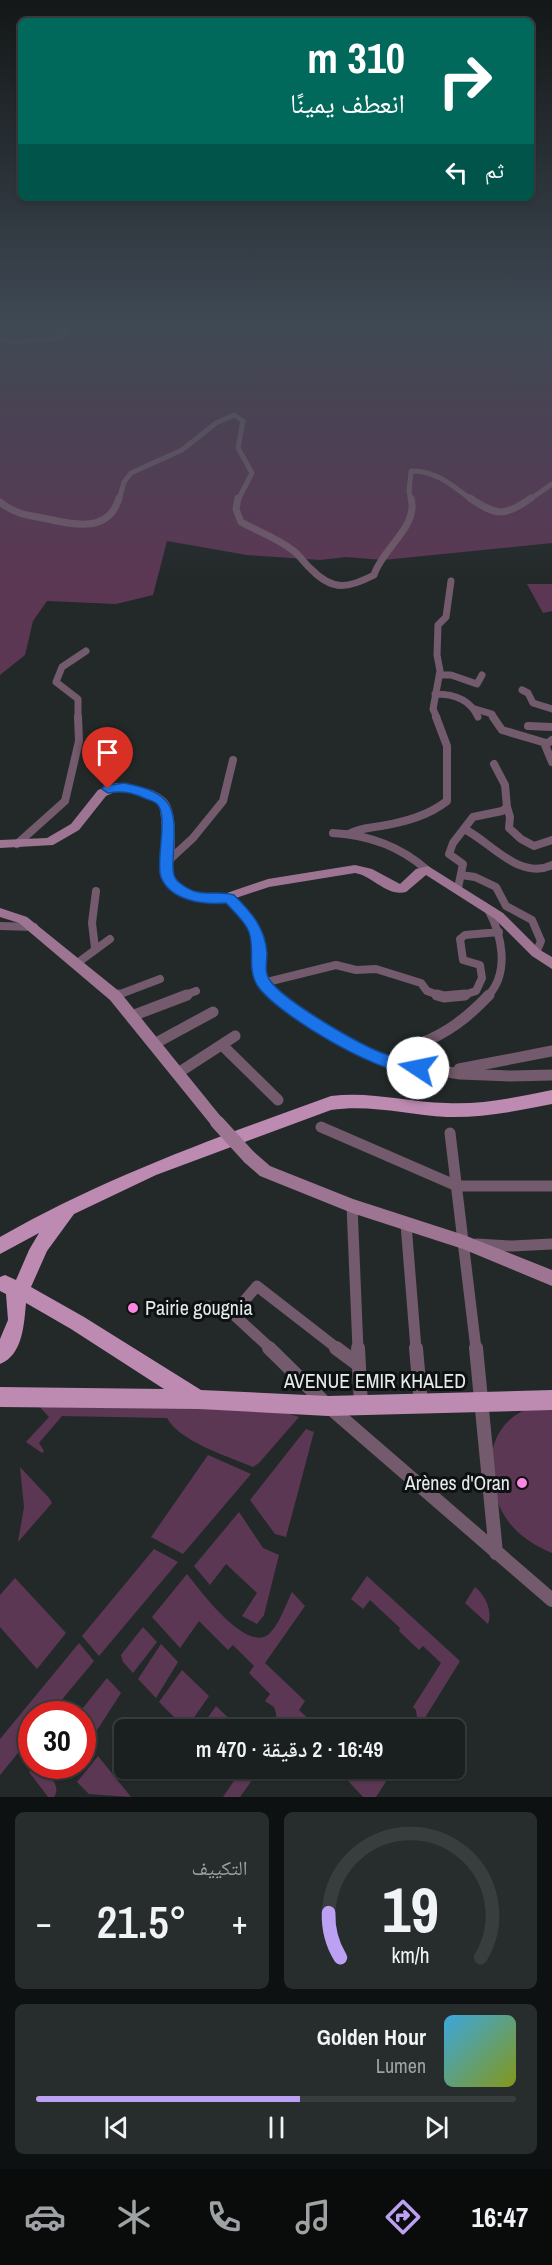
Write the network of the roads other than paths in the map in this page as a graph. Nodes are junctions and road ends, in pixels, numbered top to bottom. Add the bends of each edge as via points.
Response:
1 (552, 484) edge
2 (0, 502) edge
3 (451, 581) dead end
4 (86, 651) dead end
5 (440, 675) junction
6 (482, 675) dead end
7 (522, 690) dead end
8 (435, 693) junction
9 (552, 709) edge
10 (528, 726) dead end
11 (552, 727) edge
12 (549, 742) edge
13 (233, 760) dead end
14 (552, 762) edge
15 (494, 764) dead end
16 (507, 807) junction
17 (464, 829) junction
18 (333, 833) dead end
19 (349, 834) junction
20 (552, 840) edge
21 (0, 844) edge
22 (17, 844) junction
23 (168, 861) junction
24 (552, 865) edge
25 (427, 870) junction
26 (461, 875) junction
27 (458, 888) junction
28 (96, 891) dead end
29 (229, 898) junction
30 (488, 909) junction
31 (0, 912) edge
32 (0, 926) edge
33 (34, 927) junction
34 (499, 933) junction
35 (110, 939) dead end
36 (95, 948) junction
37 (536, 953) junction
38 (76, 964) junction
39 (552, 964) edge
40 (160, 979) dead end
41 (263, 983) junction
42 (196, 992) dead end
43 (115, 996) junction
44 (213, 1012) dead end
45 (132, 1016) junction
46 (235, 1036) dead end
47 (154, 1044) junction
48 (222, 1045) junction
49 (552, 1052) edge
50 (418, 1068) junction
51 (448, 1071) junction
52 (178, 1073) junction
53 (552, 1075) edge
54 (552, 1097) edge
55 (278, 1100) dead end
56 (321, 1127) dead end
57 (450, 1133) dead end
58 (457, 1186) junction
59 (552, 1186) edge
60 (81, 1202) junction
61 (352, 1206) junction
62 (406, 1224) junction
63 (464, 1242) junction
64 (552, 1244) edge
65 (0, 1246) edge
66 (552, 1278) edge
67 (16, 1291) edge
68 (208, 1306) dead end
69 (233, 1314) junction
70 (0, 1355) edge
71 (359, 1365) junction
72 (0, 1397) edge
73 (199, 1399) junction
74 (552, 1400) edge
75 (483, 1403) junction
76 (421, 1405) junction
77 (328, 1406) junction
78 (361, 1406) junction
79 (496, 1553) junction
80 (552, 1600) edge

1 - 2 street via 500,514 428,471 411,471 409,492 414,509 408,523 374,575 343,587 324,581 292,549 241,522 237,516 237,497 252,473 238,448 243,421 234,415 219,420 177,454 132,473 123,483 116,508 98,523 71,525 31,517
3 - 5 street via 446,617 438,625
4 - 22 street via 62,667 56,682 78,699 79,741 65,801
5 - 6 street via 477,684
5 - 8 street
7 - 9 street via 533,703
8 - 12 street via 466,700 477,713 484,710 492,714 504,732
8 - 19 street via 434,716 448,754 447,801 410,819 360,828
10 - 11 street
12 - 14 street
13 - 23 street via 223,801
15 - 16 street via 505,785
16 - 17 street via 473,817
16 - 20 street via 509,828 521,839 534,846
17 - 24 street via 515,864 544,869
17 - 26 street via 449,851 450,856 463,863
18 - 19 street
19 - 25 street via 388,844
21 - 22 street
22 - 23 street via 49,842 65,834 102,793 124,787 153,795 166,807
23 - 29 street via 166,876 186,894 210,900
25 - 27 street
25 - 29 street via 402,889 355,869 268,883
26 - 27 street
26 - 37 street via 496,887 506,906 531,919 541,941
27 - 30 street
28 - 36 street via 92,923
29 - 41 street via 255,929
30 - 34 street
30 - 37 street via 507,922
31 - 33 street
32 - 33 street
33 - 38 street
34 - 41 street via 465,935 460,939 464,961 482,968 479,989 458,998 427,992 421,983 376,969 336,965
34 - 50 street via 502,956 494,990 463,1022 419,1044
35 - 36 street
36 - 38 street
37 - 39 street
38 - 43 street
40 - 43 street
41 - 50 street via 294,1009 351,1045 388,1062
42 - 45 street
43 - 45 street
44 - 47 street
45 - 47 street
46 - 48 street
47 - 52 street
48 - 52 street
48 - 55 street
49 - 51 street
50 - 51 street
51 - 53 street
52 - 61 street, bridge via 217,1122 265,1171
54 - 60 main road via 489,1109 445,1111 361,1100 331,1103 150,1170
56 - 58 street
57 - 58 street
58 - 59 street
58 - 63 street
60 - 65 main road
60 - 67 main road via 49,1231 29,1263 29,1278
61 - 62 street
61 - 71 street
62 - 63 street
62 - 76 street
63 - 64 street
63 - 66 street
63 - 75 street
67 - 70 main road via 17,1321 12,1338
67 - 73 main road
68 - 69 street
69 - 71 street via 257,1286
69 - 77 street
71 - 78 street
72 - 73 main road, AVENUE EMIR KHALED
73 - 77 main road, AVENUE EMIR KHALED
74 - 75 main road, AVENUE EMIR KHALED
75 - 76 main road, AVENUE EMIR KHALED
75 - 79 street
76 - 78 main road, AVENUE EMIR KHALED
77 - 78 main road, AVENUE EMIR KHALED
77 - 79 street
79 - 80 street

